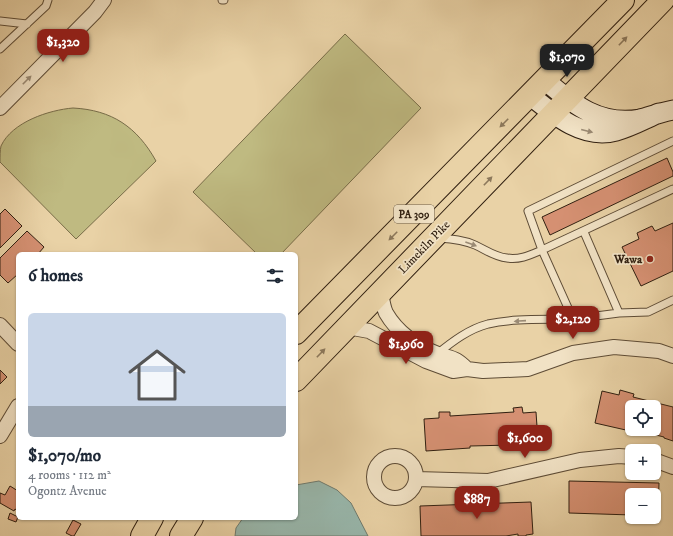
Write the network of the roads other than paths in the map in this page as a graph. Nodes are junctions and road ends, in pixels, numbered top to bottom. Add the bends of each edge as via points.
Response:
1 (48, 0) edge
2 (104, 0) edge
3 (623, 0) edge
4 (664, 0) edge
5 (0, 21) edge
6 (27, 24) junction
7 (0, 49) edge
8 (538, 88) junction
9 (560, 107) junction
10 (0, 108) edge
11 (666, 111) edge
12 (673, 141) edge
13 (673, 189) edge
14 (584, 232) junction
15 (433, 238) junction
16 (542, 250) junction
17 (381, 292) junction
18 (673, 300) edge
19 (619, 313) junction
20 (572, 319) junction
21 (0, 325) edge
22 (346, 327) junction
23 (298, 331) edge
24 (16, 342) edge
25 (437, 354) junction
26 (673, 356) edge
27 (467, 369) junction
28 (298, 378) edge
29 (16, 409) edge
30 (0, 436) edge
31 (625, 456) edge
32 (661, 463) edge
33 (673, 468) edge
34 (416, 480) dead end
35 (151, 520) edge
36 (191, 520) edge
37 (142, 536) edge
38 (181, 536) edge

1 - 6 lane via 46,6
10 -> 2 street
3 - 8 highway, PA 309
9 -> 4 highway, PA 309
5 - 6 lane
6 - 7 lane
8 - 9 street
8 -> 23 highway, PA 309
9 - 11 street via 611,120 640,118
15 -> 9 highway, Limekiln Pike / PA 309
12 - 16 lane via 528,211
13 - 14 lane
14 - 16 lane
14 - 19 lane
15 -> 16 lane via 462,240 506,258 525,258
15 - 17 highway, Limekiln Pike / PA 309
16 - 20 lane
17 - 22 highway, Limekiln Pike / PA 309
17 - 25 street via 385,312 401,332
18 - 19 lane via 648,312
19 - 20 lane
20 -> 25 lane via 488,324 456,339
21 - 24 street
22 - 27 street via 369,331 426,361 453,371
28 -> 22 highway, Limekiln Pike / PA 309
25 - 27 street via 458,360
26 - 27 street via 659,350 614,347 574,353 528,369 483,372
29 - 30 street
31 - 34 street via 580,460 488,481 428,478
32 - 33 street
35 - 37 highway
36 - 38 highway

